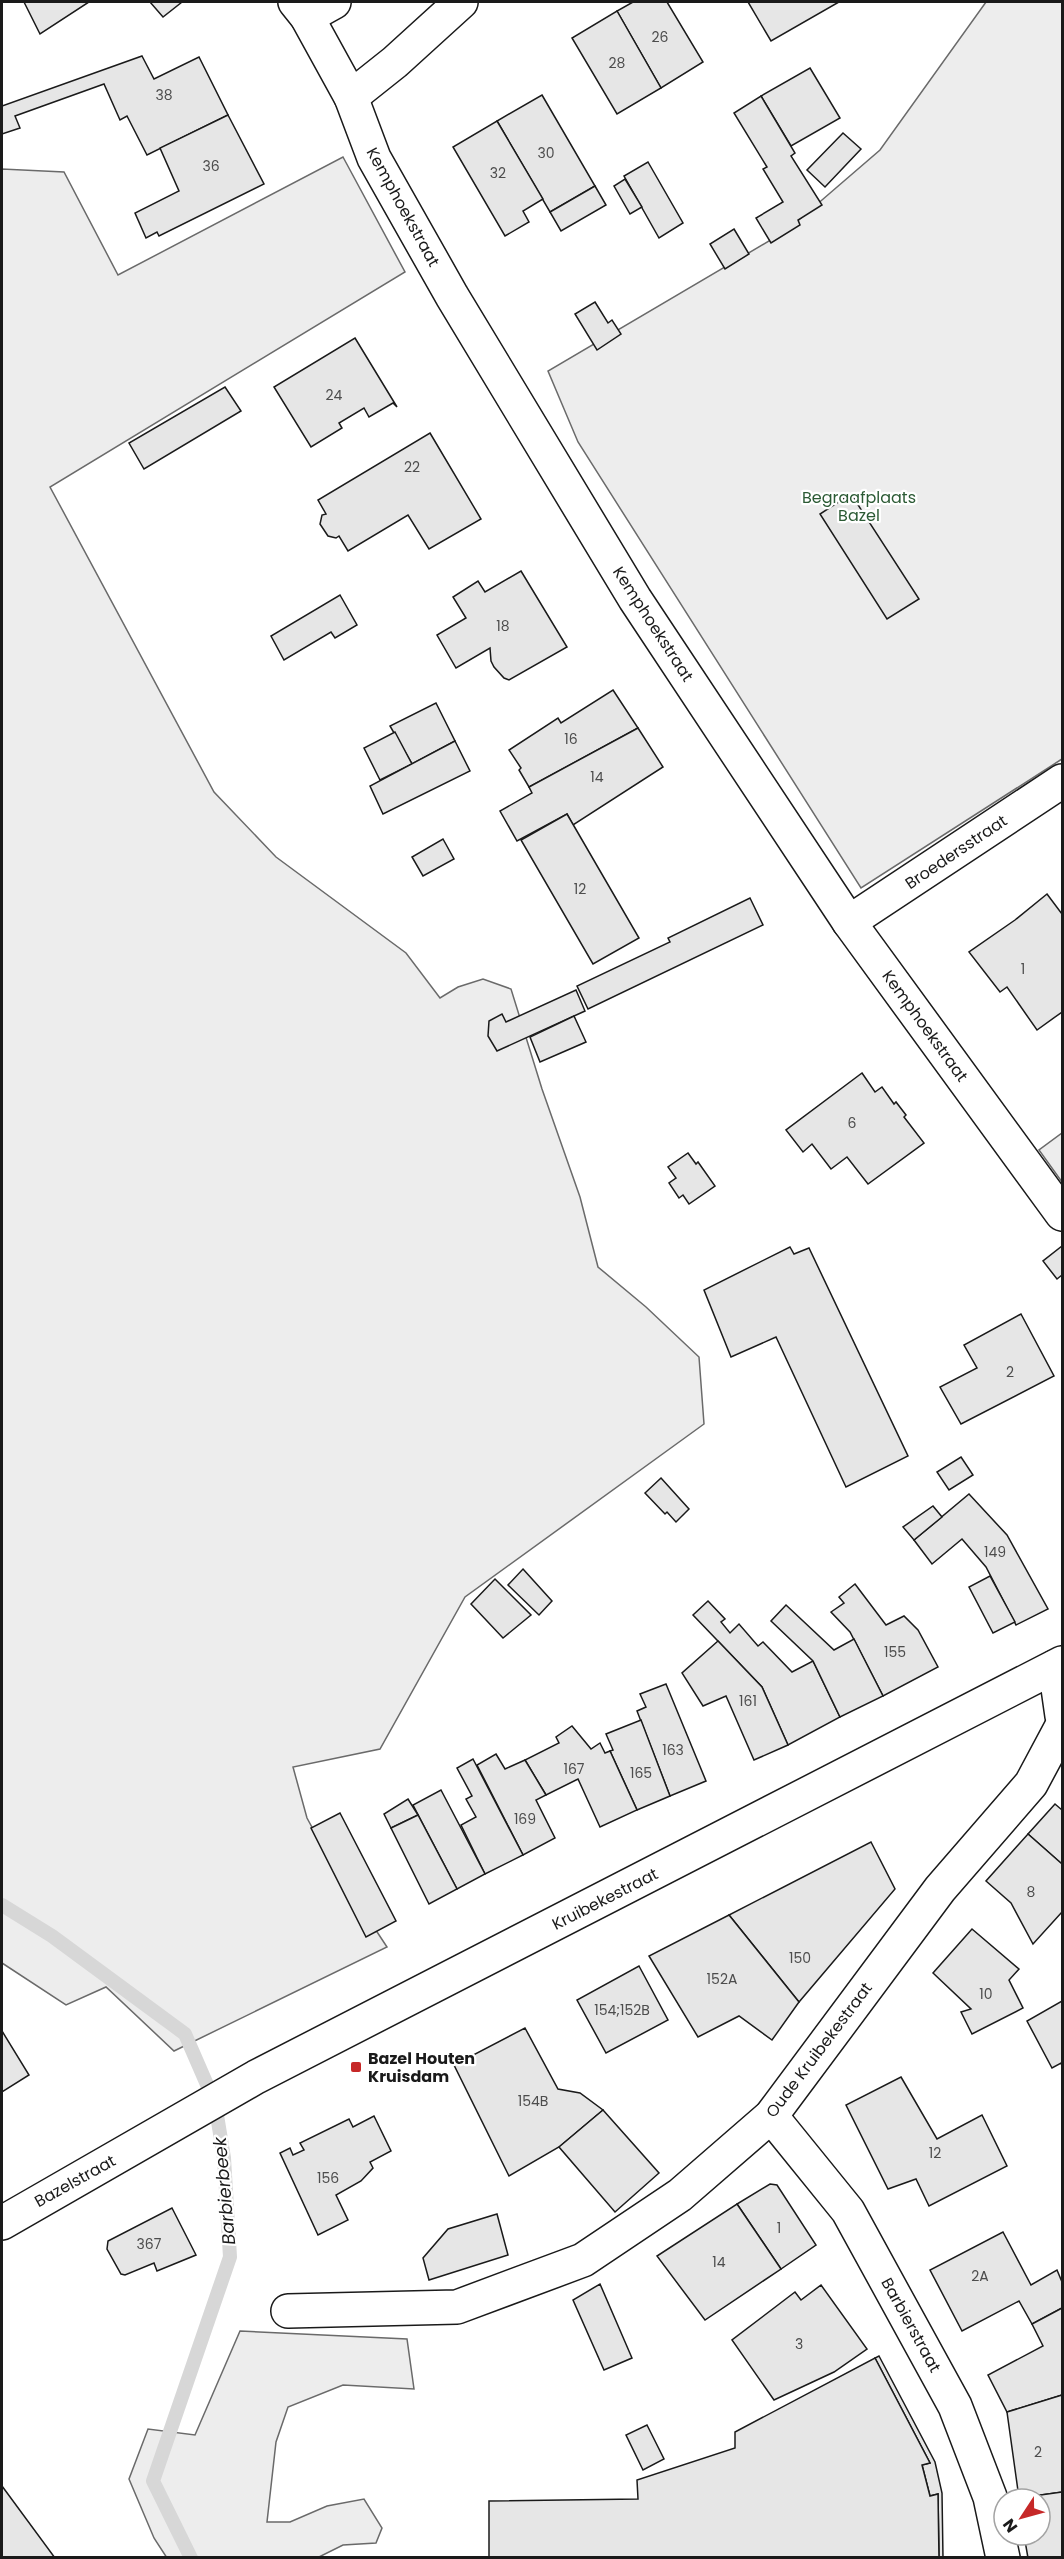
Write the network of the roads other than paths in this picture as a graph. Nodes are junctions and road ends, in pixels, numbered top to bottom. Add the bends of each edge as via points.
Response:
1 (461, 2) edge
2 (312, 7) edge
3 (351, 97) junction
4 (1062, 781) edge
5 (849, 922) junction
6 (1062, 1214) edge
7 (1059, 1665) edge
8 (1062, 1716) edge
9 (1062, 1726) edge
10 (771, 2116) junction
11 (150, 2139) joint
12 (2, 2223) edge
13 (288, 2311) dead end
14 (1003, 2558) edge

1 - 3 street
2 - 3 street, Kemphoekstraat
3 - 5 street, Kemphoekstraat via 374,158 622,579
4 - 5 street, Broedersstraat
5 - 6 street, Kemphoekstraat
7 - 8 street
7 - 11 street, Kruibekestraat via 256,2077
9 - 10 street, Oude Kruibekestraat via 1031,1784 940,1888
10 - 13 street, Oude Kruibekestraat via 680,2195 583,2260 458,2307
10 - 14 street, Barbierstraat via 848,2211 955,2406 990,2497
11 - 12 street, Bazelstraat

